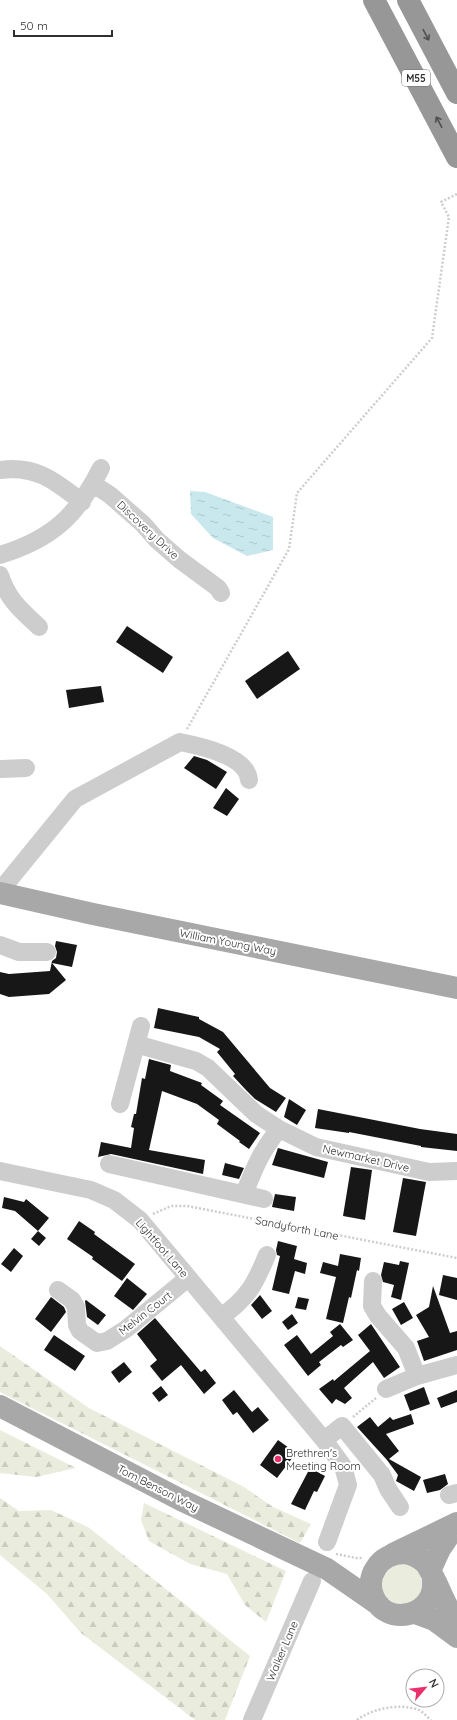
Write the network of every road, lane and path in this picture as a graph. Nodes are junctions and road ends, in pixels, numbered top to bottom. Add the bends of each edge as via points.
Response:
1 (374, 0) edge
2 (408, 0) edge
3 (457, 93) edge
4 (457, 157) edge
5 (457, 194) edge
6 (101, 468) dead end
7 (0, 470) edge
8 (93, 484) junction
9 (82, 502) junction
10 (0, 555) edge
11 (0, 575) edge
12 (221, 593) dead end
13 (39, 627) dead end
14 (180, 742) junction
15 (26, 768) dead end
16 (1, 773) edge
17 (249, 780) dead end
18 (0, 892) edge
19 (0, 945) edge
20 (47, 952) dead end
21 (457, 988) edge
22 (141, 1026) dead end
23 (136, 1044) junction
24 (120, 1104) dead end
25 (279, 1129) junction
26 (109, 1164) dead end
27 (0, 1171) edge
28 (457, 1171) edge
29 (244, 1194) junction
30 (264, 1199) dead end
31 (140, 1220) junction
32 (268, 1255) dead end
33 (457, 1258) edge
34 (188, 1278) junction
35 (372, 1281) dead end
36 (58, 1290) dead end
37 (221, 1316) junction
38 (457, 1365) edge
39 (417, 1376) junction
40 (386, 1389) joint
41 (0, 1406) edge
42 (342, 1426) junction
43 (324, 1440) junction
44 (400, 1507) dead end
45 (457, 1524) edge
46 (327, 1542) dead end
47 (384, 1560) junction
48 (319, 1572) junction
49 (431, 1573) junction
50 (379, 1605) junction
51 (415, 1613) junction
52 (457, 1625) edge
53 (457, 1637) edge
54 (252, 1720) edge
55 (358, 1720) edge
56 (431, 1720) edge

4 -> 1 highway, M55
2 -> 3 highway, M55
5 - 14 path via 441,202 448,217 432,338 297,493 290,549
6 - 8 street
7 - 9 street via 30,470 46,476
8 - 9 street
8 - 12 street, Discovery Drive via 110,495 157,540
9 - 10 street via 53,531 24,548
11 - 13 street via 4,588 15,605
14 - 17 street via 203,747 234,760 245,768
14 - 18 street via 75,799
15 - 16 street
18 - 21 main road, William Young Way via 101,916
19 - 20 street via 19,952
22 - 23 street
23 - 24 street
23 - 25 street, Newmarket Drive via 196,1061 208,1068 252,1110
25 - 28 street, Newmarket Drive via 316,1147 429,1172
25 - 29 street via 258,1159
26 - 29 street
27 - 31 street, Lightfoot Lane via 101,1193
29 - 30 street
31 - 33 path, Sandyforth Lane via 171,1206 186,1206
31 - 34 street, Lightfoot Lane
32 - 37 street via 256,1281 246,1295
34 - 36 street, Melvin Court via 126,1329 107,1341 97,1343 80,1331 76,1307 72,1300
34 - 37 street, Lightfoot Lane
35 - 39 street via 372,1306 406,1348
37 - 43 street, Lightfoot Lane
38 - 39 street
39 - 40 street
40 - 42 path
41 - 48 main road, Tom Benson Way
42 - 43 street
42 - 44 street via 382,1476
43 - 46 street, Lightfoot Lane via 343,1466 348,1485
45 - 47 main road
45 - 49 main road via 440,1549
47 - 48 main road via 354,1569
47 - 49 main road via 403,1553 414,1556 424,1562
47 - 50 main road via 372,1576 371,1588
48 - 50 main road
48 - 54 street, Walker Lane
49 - 51 main road via 432,1595 424,1607
49 - 52 main road
50 - 51 main road via 394,1614
51 - 53 main road via 434,1620
55 - 56 path via 369,1712 403,1706 420,1710

